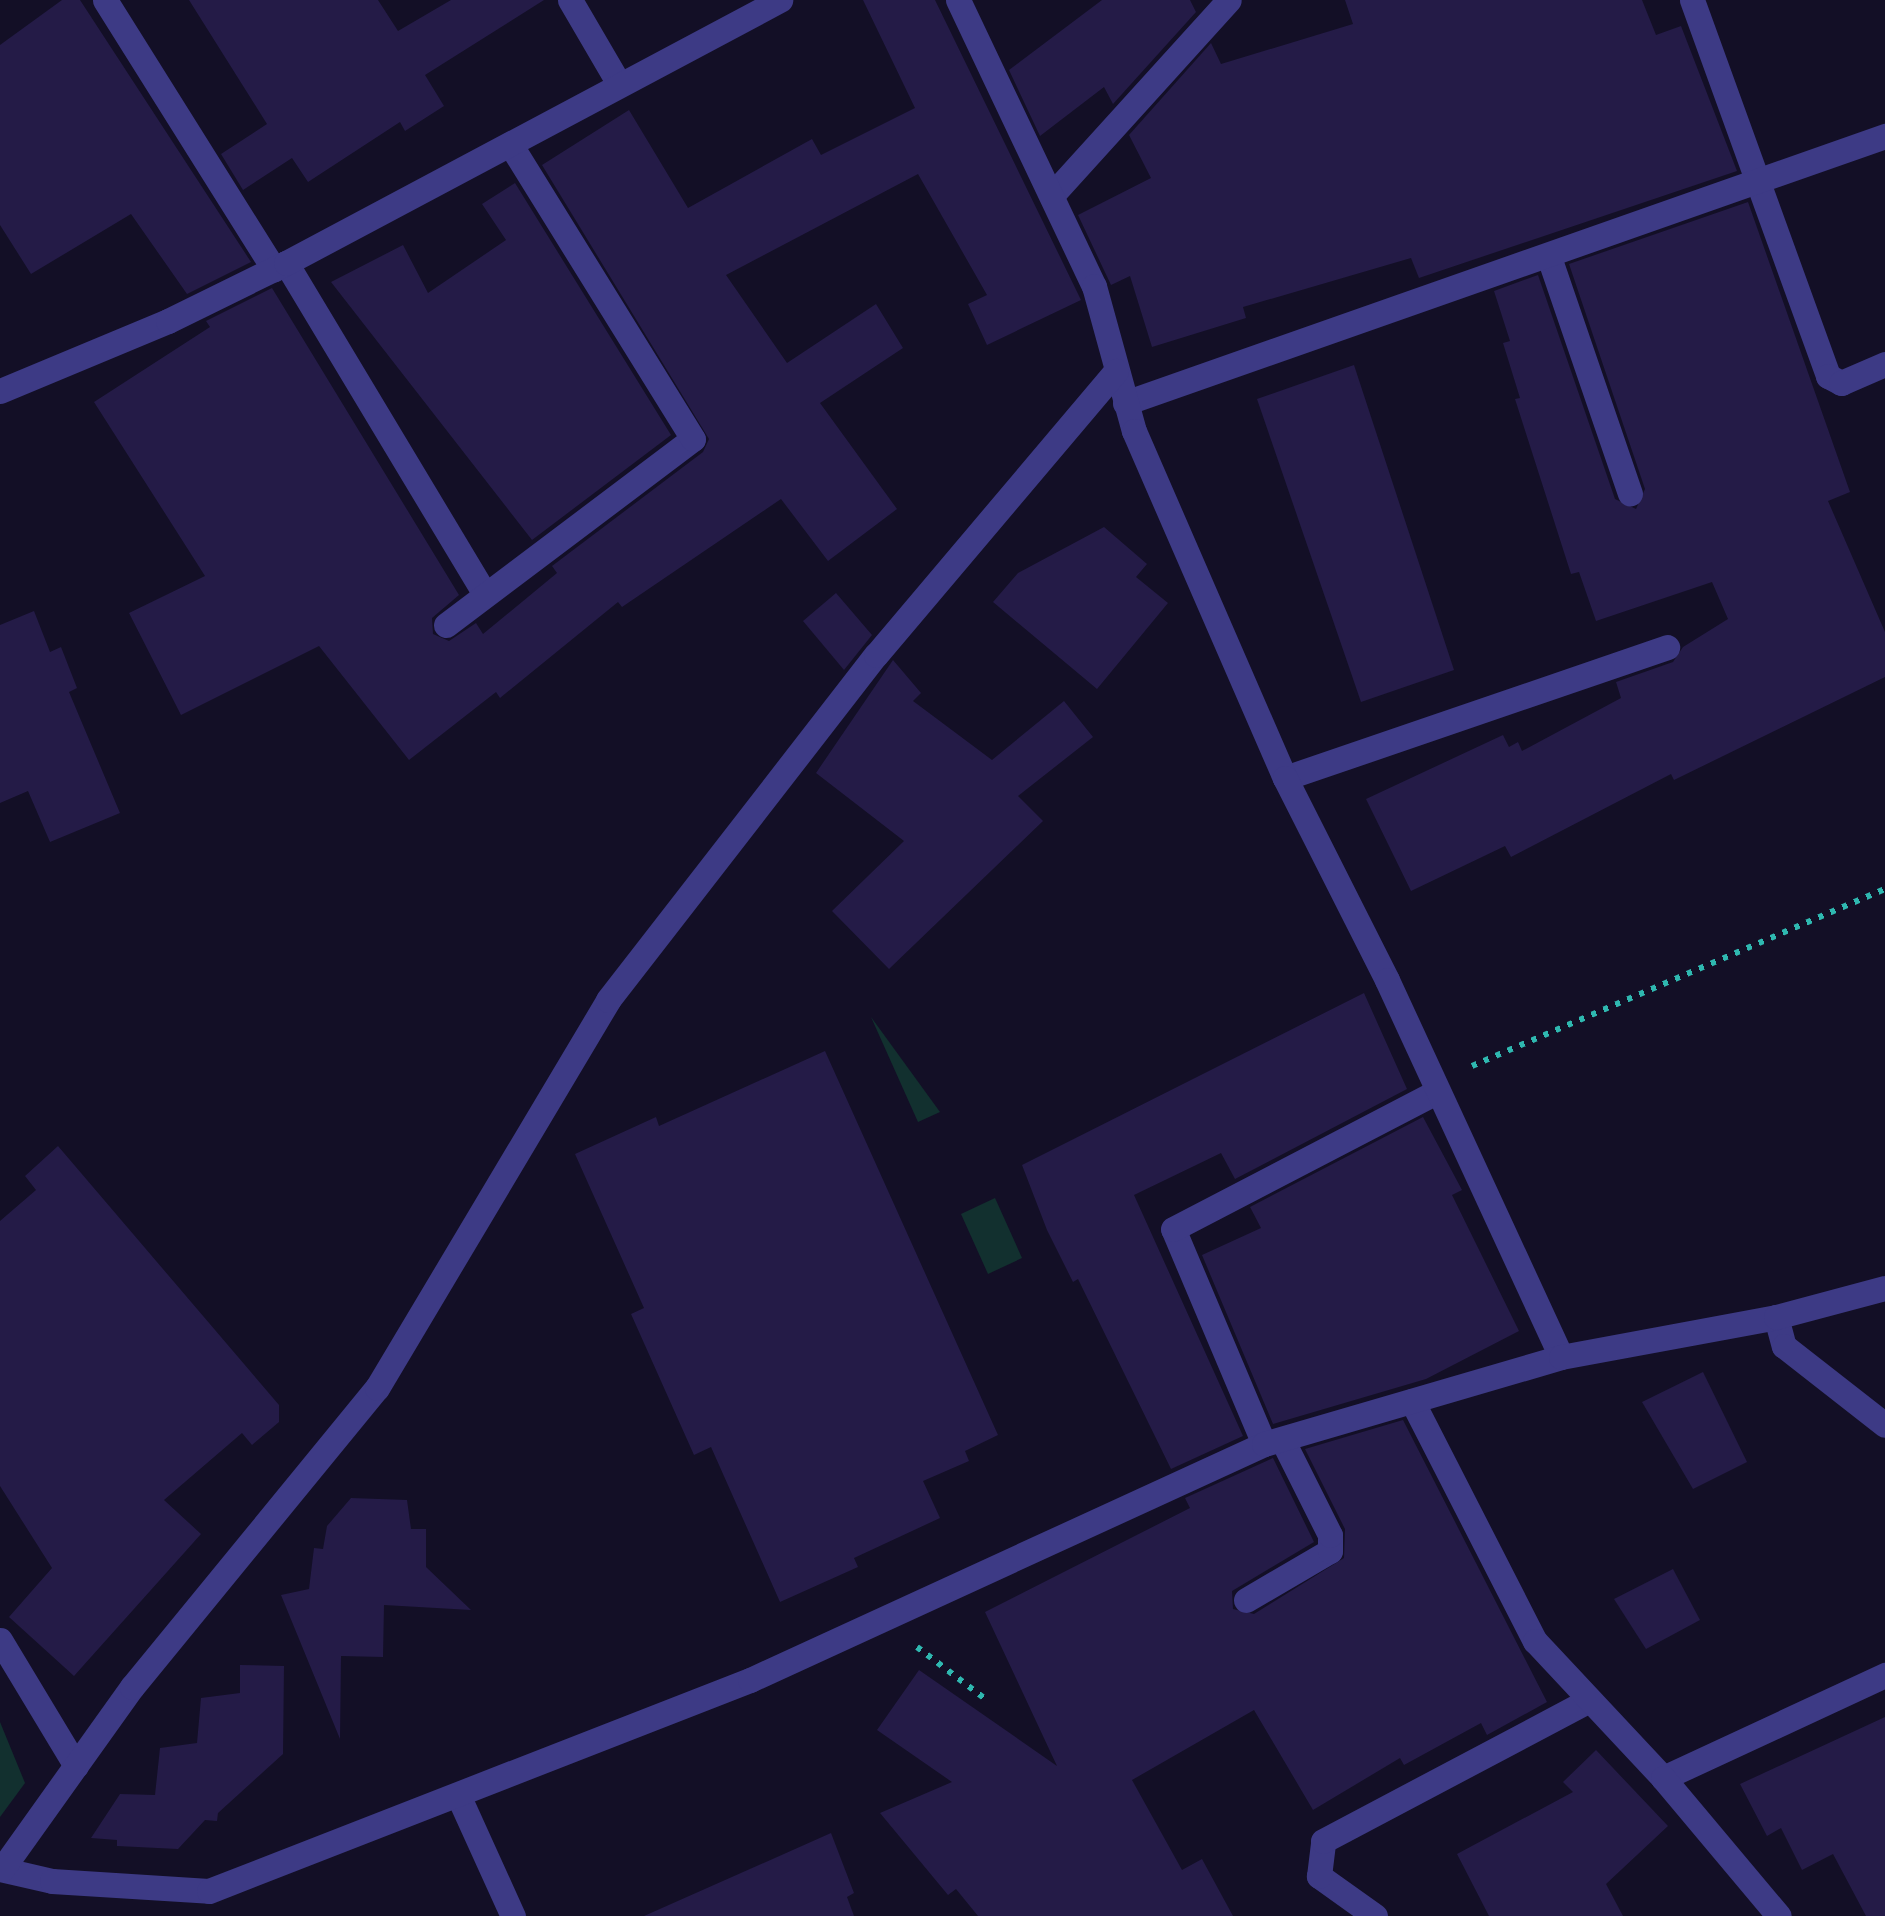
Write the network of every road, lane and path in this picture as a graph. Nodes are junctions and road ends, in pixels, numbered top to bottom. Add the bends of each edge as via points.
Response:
1 (104, 0) edge
2 (570, 0) edge
3 (780, 0) edge
4 (958, 0) edge
5 (1229, 0) edge
6 (1692, 0) edge
7 (619, 84) junction
8 (1885, 136) edge
9 (510, 144) junction
10 (1756, 181) junction
11 (1052, 194) junction
12 (1548, 257) junction
13 (280, 266) junction
14 (1885, 364) edge
15 (1116, 371) junction
16 (0, 391) edge
17 (1126, 403) junction
18 (1630, 494) dead end
19 (485, 594) junction
20 (446, 625) dead end
21 (1666, 647) dead end
22 (1285, 778) junction
23 (1885, 889) edge
24 (1434, 1087) junction
25 (1885, 1288) edge
26 (1776, 1317) junction
27 (1560, 1358) junction
28 (1412, 1401) junction
29 (1885, 1426) edge
30 (1273, 1441) junction
31 (1246, 1600) dead end
32 (890, 1616) junction
33 (0, 1640) edge
34 (1885, 1675) edge
35 (1590, 1700) junction
36 (988, 1701) dead end
37 (76, 1766) junction
38 (1664, 1778) junction
39 (458, 1795) junction
40 (1, 1869) edge
41 (513, 1916) edge
42 (1376, 1916) edge
43 (1780, 1916) edge

1 - 13 street
2 - 7 street
3 - 7 street
4 - 11 street
5 - 11 street
6 - 10 street
7 - 9 street
8 - 10 street
9 - 13 street
9 - 19 street via 693,439
10 - 12 street
10 - 14 street via 1828,376 1841,383
11 - 15 street via 1094,286
12 - 17 street
12 - 18 street
13 - 16 street
13 - 19 street
15 - 17 street
15 - 37 street via 876,655 608,1000 377,1388 132,1686
17 - 22 street
19 - 20 street
21 - 22 street
22 - 24 street
23 - 24 path
24 - 27 street
24 - 30 street via 1172,1229
25 - 26 street
26 - 27 street
26 - 29 street via 1784,1346
27 - 28 street
28 - 30 street
28 - 35 street via 1536,1642
30 - 31 street via 1330,1535 1330,1551
30 - 32 street
32 - 36 path via 898,1633
32 - 39 street via 750,1680
33 - 37 street
34 - 38 street
35 - 38 street
35 - 42 street via 1322,1841 1319,1876
37 - 40 street
38 - 43 street
39 - 40 street via 209,1891 52,1880
39 - 41 street

